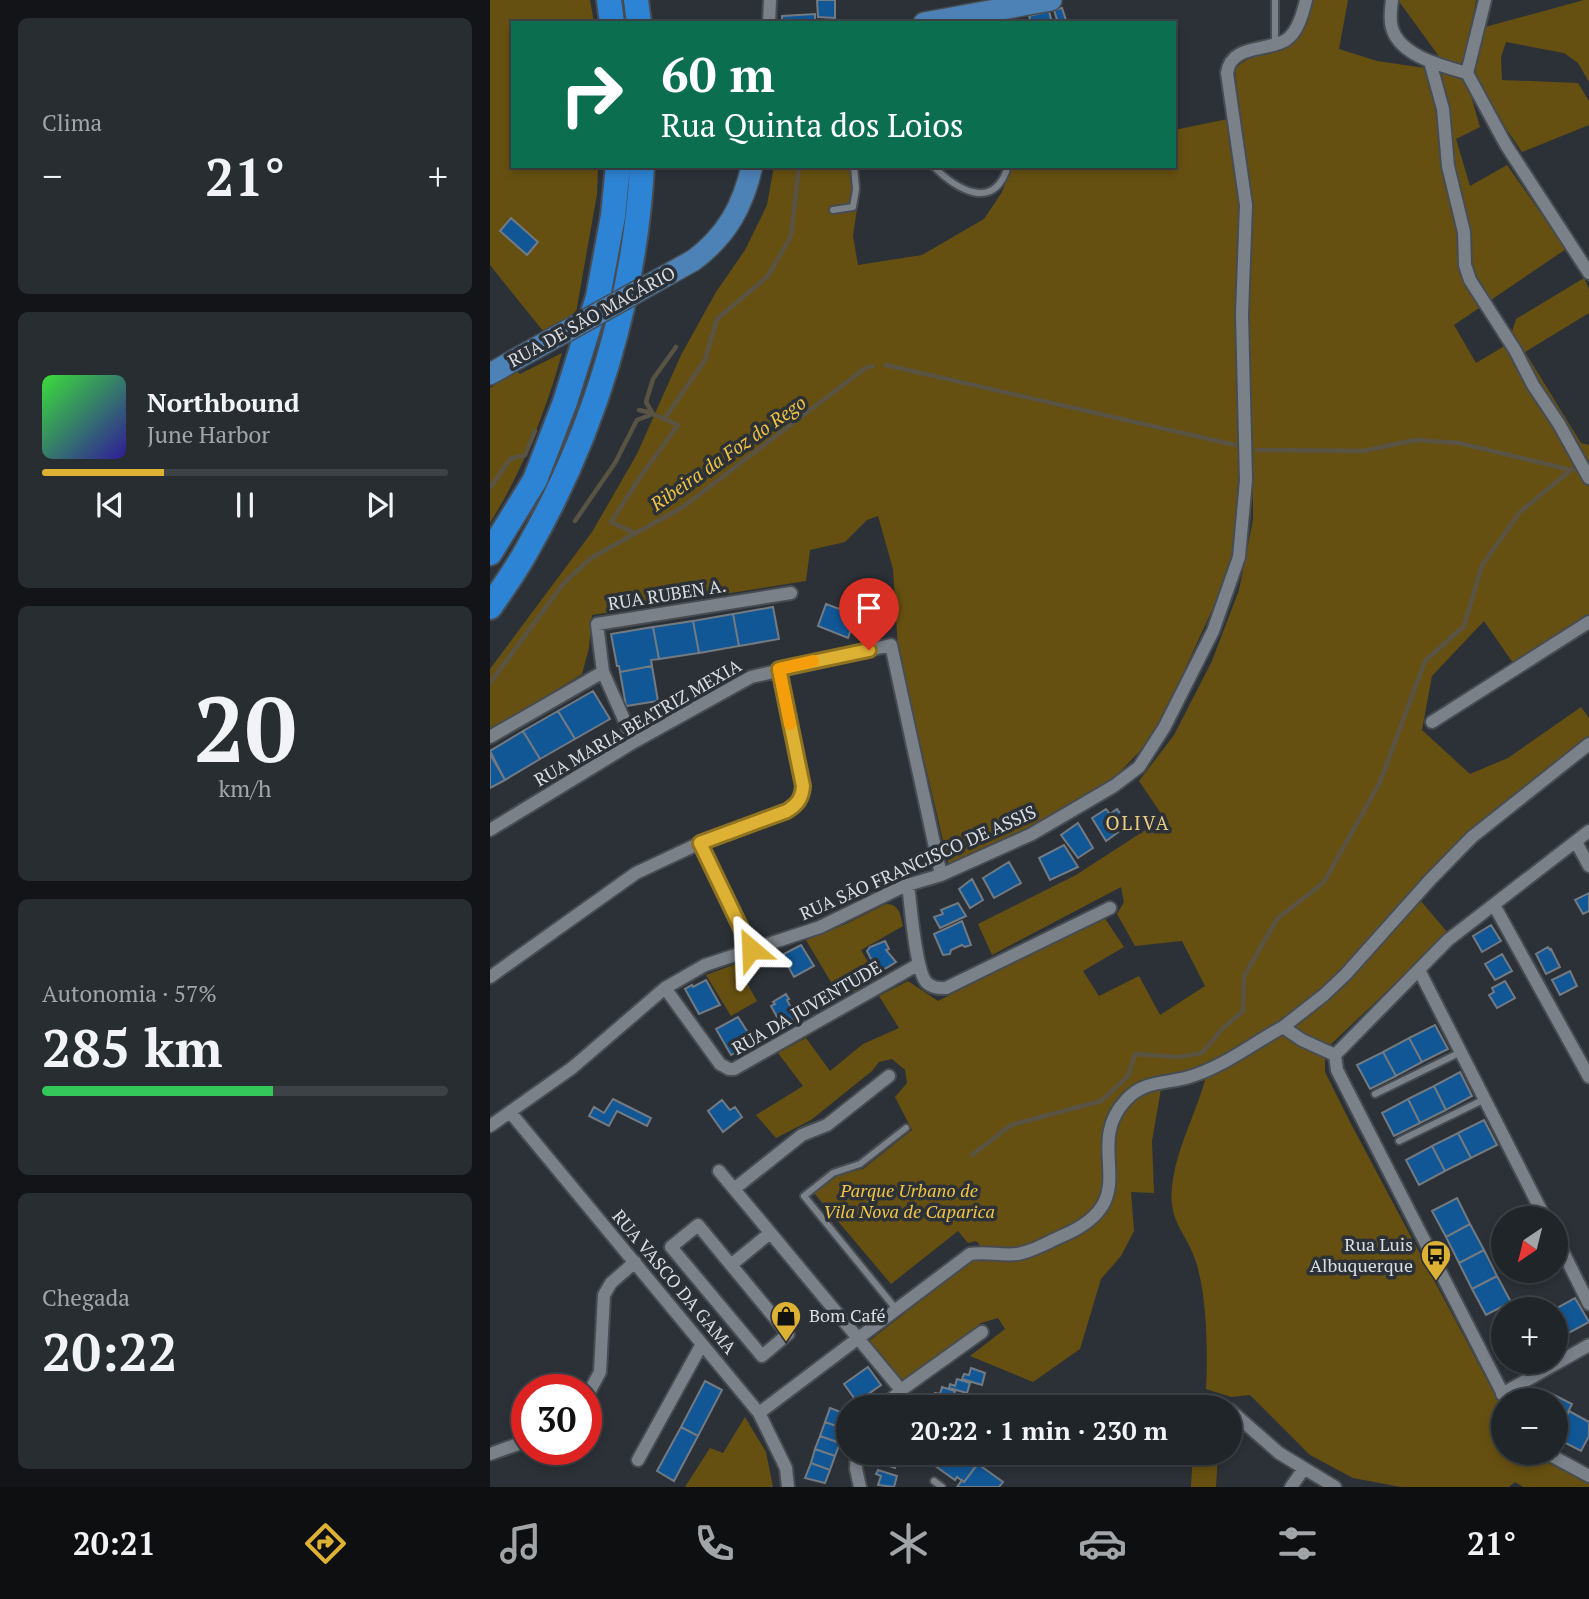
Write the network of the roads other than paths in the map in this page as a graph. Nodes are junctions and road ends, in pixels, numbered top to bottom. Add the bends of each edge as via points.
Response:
1 (609, 0) edge
2 (636, 0) edge
3 (770, 0) edge
4 (1051, 0) edge
5 (1275, 0) edge
6 (1306, 0) edge
7 (1392, 0) edge
8 (1485, 0) edge
9 (981, 18) edge
10 (612, 21) edge
11 (639, 21) edge
12 (769, 21) edge
13 (947, 21) edge
14 (1275, 44) junction
15 (1430, 62) junction
16 (1467, 73) junction
17 (618, 168) edge
18 (642, 168) edge
19 (751, 168) edge
20 (854, 168) edge
21 (935, 168) edge
22 (1006, 168) edge
23 (833, 210) dead end
24 (1589, 273) edge
25 (490, 374) edge
26 (1589, 478) edge
27 (490, 553) edge
28 (791, 593) dead end
29 (490, 607) edge
30 (1589, 622) edge
31 (779, 669) junction
32 (603, 672) junction
33 (1432, 722) dead end
34 (490, 737) edge
35 (634, 742) junction
36 (1589, 744) edge
37 (490, 830) edge
38 (1589, 831) edge
39 (1576, 842) junction
40 (700, 843) junction
41 (1589, 866) edge
42 (941, 876) junction
43 (908, 885) junction
44 (1494, 905) junction
45 (1110, 908) dead end
46 (751, 949) junction
47 (919, 964) junction
48 (1419, 970) junction
49 (490, 977) edge
50 (665, 988) junction
51 (1283, 1027) junction
52 (1461, 1052) junction
53 (1335, 1055) junction
54 (888, 1076) dead end
55 (1589, 1077) edge
56 (1375, 1094) dead end
57 (1485, 1099) junction
58 (510, 1112) junction
59 (490, 1126) edge
60 (906, 1128) dead end
61 (1399, 1142) dead end
62 (719, 1171) dead end
63 (734, 1189) junction
64 (1539, 1206) edge
65 (770, 1233) junction
66 (635, 1262) junction
67 (1568, 1262) edge
68 (731, 1265) junction
69 (1589, 1304) edge
70 (895, 1309) junction
71 (982, 1332) dead end
72 (857, 1337) junction
73 (702, 1344) junction
74 (1589, 1345) edge
75 (599, 1374) edge
76 (1499, 1388) edge
77 (1519, 1388) edge
78 (901, 1390) junction
79 (896, 1395) edge
80 (759, 1413) junction
81 (1242, 1421) edge
82 (511, 1447) edge
83 (490, 1454) edge
84 (638, 1460) dead end
85 (856, 1465) edge
86 (1568, 1465) edge
87 (1303, 1470) junction
88 (1589, 1476) edge
89 (934, 1481) dead end
90 (788, 1487) edge
91 (860, 1487) edge
92 (942, 1487) edge
93 (1291, 1487) edge
94 (1335, 1487) edge

1 - 10 highway
2 - 11 highway
3 - 12 street
4 - 9 main road
5 - 14 lane
6 - 14 street via 1296,28 1288,39
7 - 15 street via 1393,32
8 - 16 street
9 - 13 main road
14 - 42 street, RUA SÃO FRANCISCO DE ASSIS via 1236,55 1227,73 1246,205 1242,314 1246,472 1239,557 1213,631 1139,768 1032,834
15 - 16 street
15 - 26 street via 1443,109 1448,166 1470,280
16 - 24 street
17 - 27 highway via 598,297 565,401 535,480
18 - 29 highway via 634,250 589,420 558,493
19 - 25 main road, RUA DE SÃO MACÁRIO, bridge via 729,227 694,260
20 - 23 lane via 853,207
21 - 22 lane via 965,191 981,194 998,185
28 - 32 street, RUA RUBEN A. via 597,624
30 - 33 street
31 - 35 street, RUA MARIA BEATRIZ MEXIA via 751,677
31 - 40 street via 802,796 787,811
31 - 42 street, RUA MARIA BEATRIZ MEXIA via 891,645
32 - 34 street
32 - 35 street, RUA RUBEN A.
35 - 37 street, RUA MARIA BEATRIZ MEXIA
36 - 51 street via 1472,837 1346,974
38 - 39 street
39 - 41 street
39 - 44 street
40 - 46 street
40 - 49 street via 636,873
42 - 43 street, RUA SÃO FRANCISCO DE ASSIS
43 - 46 street, RUA SÃO FRANCISCO DE ASSIS via 820,927
43 - 47 street
44 - 48 street via 1448,940
44 - 55 street
45 - 47 street via 946,988 927,982
46 - 50 street, RUA SÃO FRANCISCO DE ASSIS via 705,965
47 - 50 street, RUA DA JUVENTUDE via 734,1069 720,1064
48 - 52 street
48 - 53 street
50 - 58 street, RUA SÃO FRANCISCO DE ASSIS via 572,1068
51 - 53 street
51 - 70 street via 1226,1061 1189,1077 1136,1089 1124,1101 1109,1130 1110,1176 1104,1203 1087,1225 1018,1254 970,1254
52 - 56 lane
52 - 57 street
53 - 76 street via 1337,1070
54 - 63 street
57 - 61 lane
57 - 64 street
58 - 59 street, RUA SÃO FRANCISCO DE ASSIS
58 - 66 street, RUA VASCO DA GAMA
60 - 70 lane via 860,1164 833,1173 804,1196
62 - 63 street
63 - 65 street
65 - 68 street
65 - 72 street
66 - 73 street, RUA VASCO DA GAMA
66 - 75 street via 604,1295
67 - 69 street
68 - 68 street via 698,1225 671,1247 762,1356 788,1334
70 - 72 street
71 - 78 street
72 - 78 street
72 - 80 street
73 - 80 street, RUA VASCO DA GAMA
73 - 84 street
74 - 77 street
78 - 79 street
80 - 90 street, RUA VASCO DA GAMA via 786,1468
81 - 87 street
82 - 83 street
85 - 91 street
86 - 88 street
87 - 93 street
87 - 94 street
89 - 92 lane

